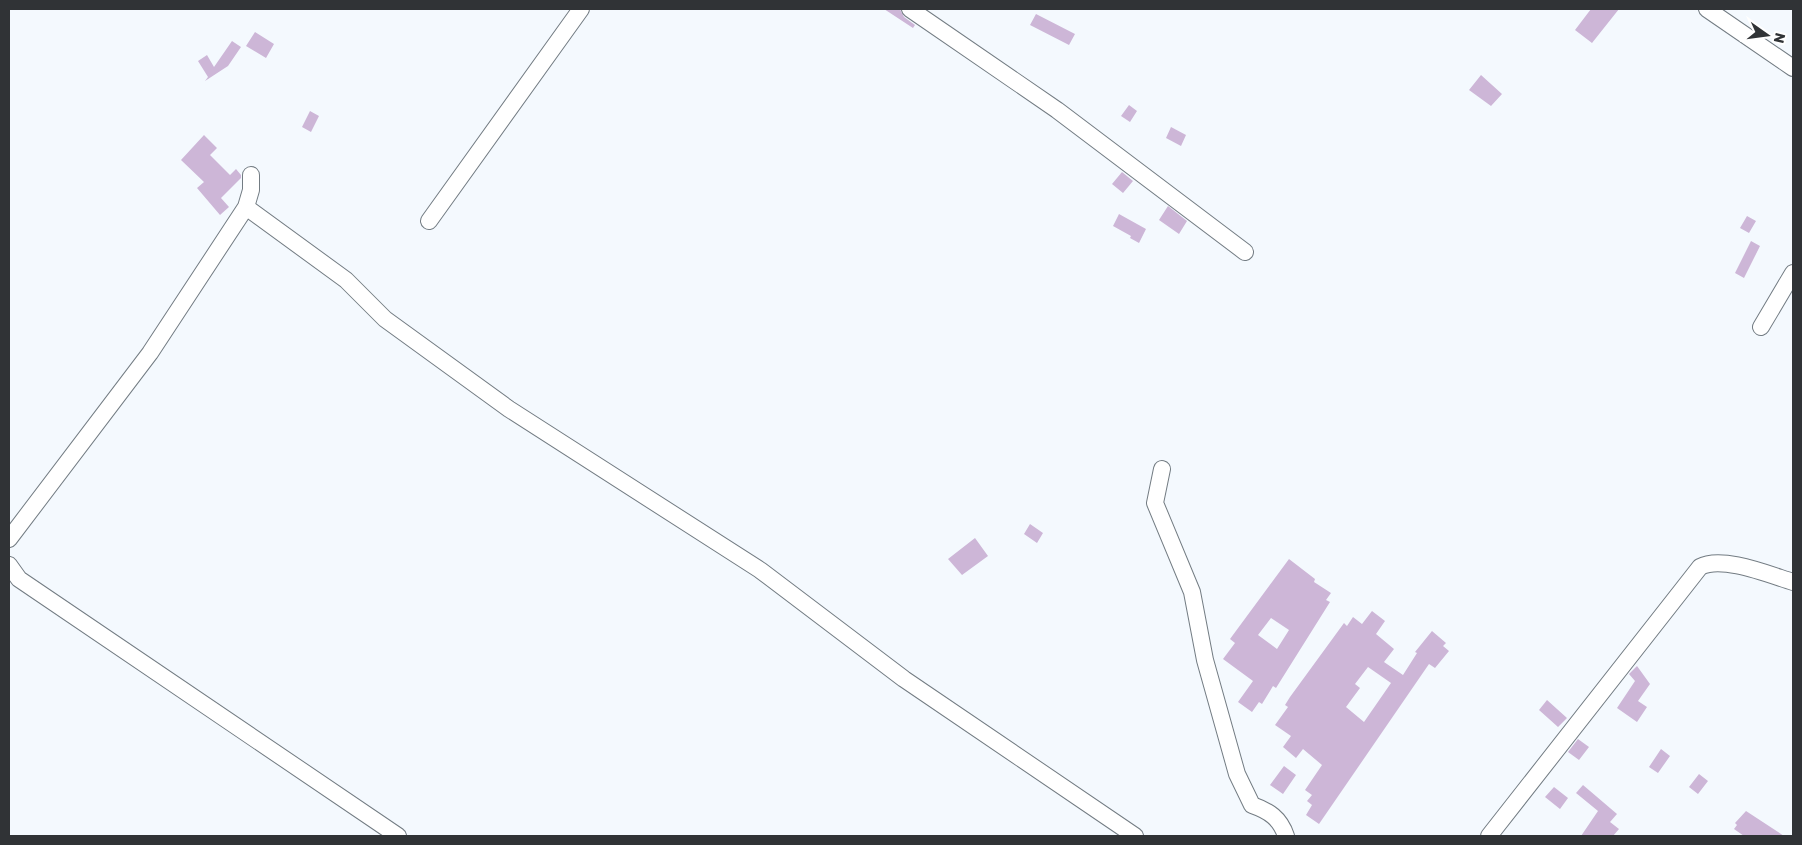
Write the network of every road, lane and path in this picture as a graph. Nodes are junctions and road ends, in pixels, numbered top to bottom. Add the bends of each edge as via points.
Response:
1 (581, 9) edge
2 (910, 9) edge
3 (1707, 9) edge
4 (1793, 68) edge
5 (251, 175) dead end
6 (246, 207) junction
7 (429, 222) dead end
8 (1245, 252) dead end
9 (1793, 273) edge
10 (1761, 327) dead end
11 (1162, 469) dead end
12 (9, 540) edge
13 (9, 565) edge
14 (1793, 582) edge
15 (398, 836) edge
16 (1135, 836) edge
17 (1286, 836) edge
18 (1489, 836) edge

1 - 7 street
2 - 8 street via 1057,110
3 - 4 street
5 - 6 street
6 - 12 street via 150,353
6 - 16 street via 346,280 385,319 508,409 760,570 904,679
9 - 10 street
11 - 17 street via 1155,503 1192,592 1205,660 1237,774 1252,805 1277,819
13 - 15 street via 19,579
14 - 18 street via 1728,564 1707,564 1700,568

